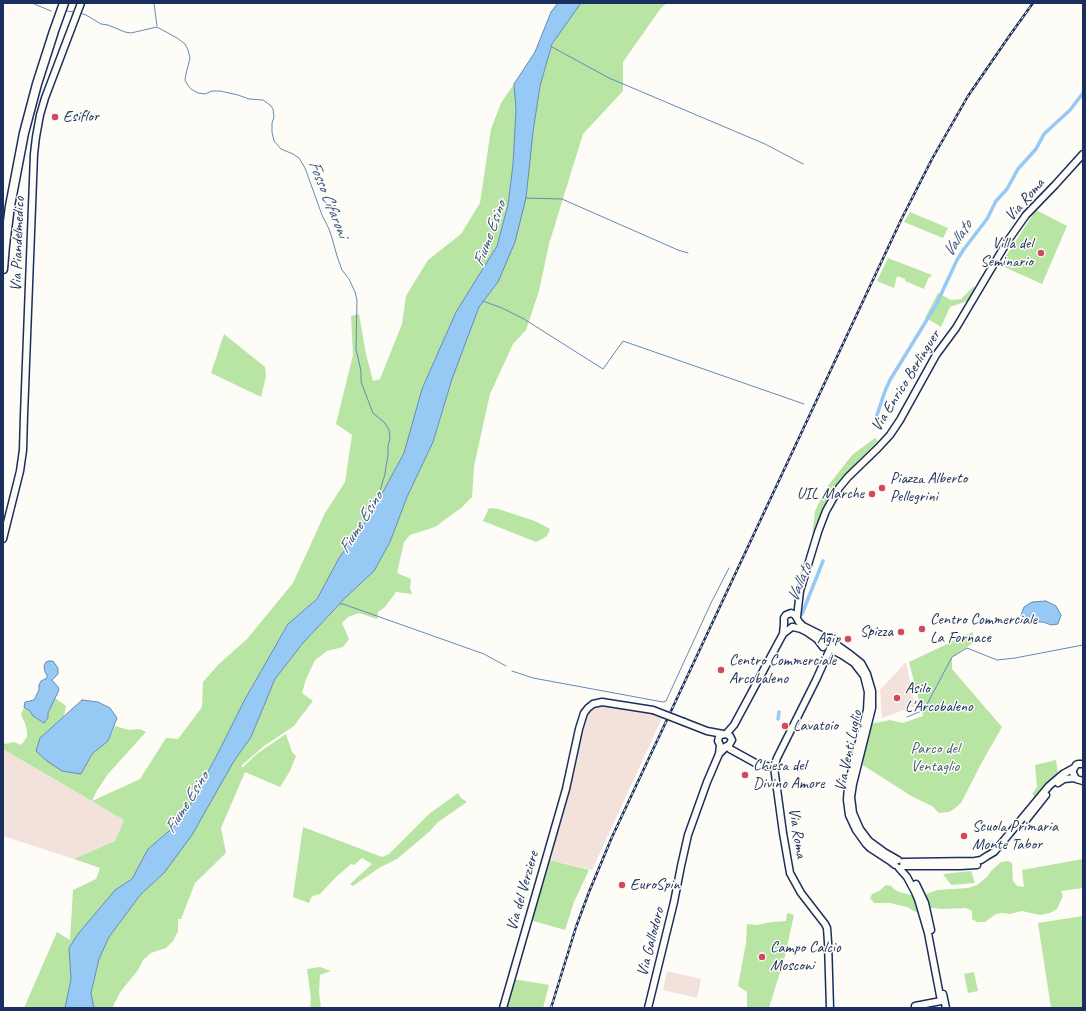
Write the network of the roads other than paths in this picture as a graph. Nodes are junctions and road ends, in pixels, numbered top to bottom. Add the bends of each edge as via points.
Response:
1 (59, 3) edge
2 (64, 3) edge
3 (79, 9) edge
4 (1083, 154) edge
5 (3, 228) edge
6 (3, 269) edge
7 (956, 328) joint
8 (3, 539) edge
9 (800, 591) junction
10 (798, 602) junction
11 (789, 613) junction
12 (797, 618) junction
13 (784, 624) junction
14 (792, 627) junction
15 (808, 629) junction
16 (783, 634) junction
17 (827, 638) junction
18 (834, 643) junction
19 (823, 647) junction
20 (830, 649) junction
21 (824, 662) junction
22 (870, 691) junction
23 (739, 717) junction
24 (707, 731) junction
25 (724, 734) junction
26 (731, 739) junction
27 (723, 745) junction
28 (1083, 764) edge
29 (774, 767) junction
30 (1074, 768) junction
31 (1074, 778) junction
32 (1082, 782) edge
33 (900, 865) junction
34 (914, 866) junction
35 (909, 877) junction
36 (930, 933) junction
37 (915, 1007) edge
38 (503, 1008) edge
39 (648, 1008) edge
40 (830, 1008) edge
41 (946, 1008) edge

1 - 5 highway via 35,76 20,133
2 - 6 highway via 24,133 10,206
3 - 8 main road, Via Piandelmedico via 45,98 36,137 23,450
4 - 7 main road, Via Roma via 1026,215
7 - 9 main road, Via Enrico Berlinguer via 936,355 886,440 848,477 832,499 818,532
9 - 10 main road, Via Enrico Berlinguer
9 - 11 main road, Via Enrico Berlinguer
10 - 12 main road, Via Enrico Berlinguer
10 - 15 main road via 799,615
11 - 12 main road
11 - 13 main road via 784,618
12 - 14 main road via 796,624
12 - 15 main road via 801,625
13 - 14 main road
13 - 16 main road
14 - 16 main road
14 - 19 main road via 807,632
15 - 17 main road
16 - 23 main road
17 - 18 main road
17 - 19 main road via 823,641
18 - 20 main road
18 - 22 main road, Via Venti Luglio via 861,664 870,679
19 - 20 main road
19 - 21 main road via 826,654
20 - 21 main road
20 - 22 main road, Via Venti Luglio via 854,663 864,676
21 - 29 main road
22 - 33 main road, Via Venti Luglio via 862,738 848,789 849,814 852,824 870,848
23 - 25 main road
23 - 26 main road
24 - 25 main road
24 - 27 main road
24 - 38 main road, Via del Verziere, bridge via 653,710 602,702 593,704 584,713 566,789
25 - 26 main road via 729,735
25 - 27 main road via 719,737
26 - 27 main road via 731,743
27 - 29 main road via 759,765
27 - 39 main road, Via Gallodoro via 686,843
28 - 30 main road via 1078,764
29 - 40 main road, Via Roma via 790,873 801,893 827,928
30 - 31 main road
30 - 33 main road via 1049,786 994,852 981,860
31 - 32 main road
31 - 34 main road via 1064,778 1052,788 990,860 975,865
33 - 34 main road
33 - 35 main road, Via Venti Luglio
34 - 35 main road
35 - 36 main road, Via Venti Luglio
36 - 37 main road via 941,1000
36 - 41 main road

